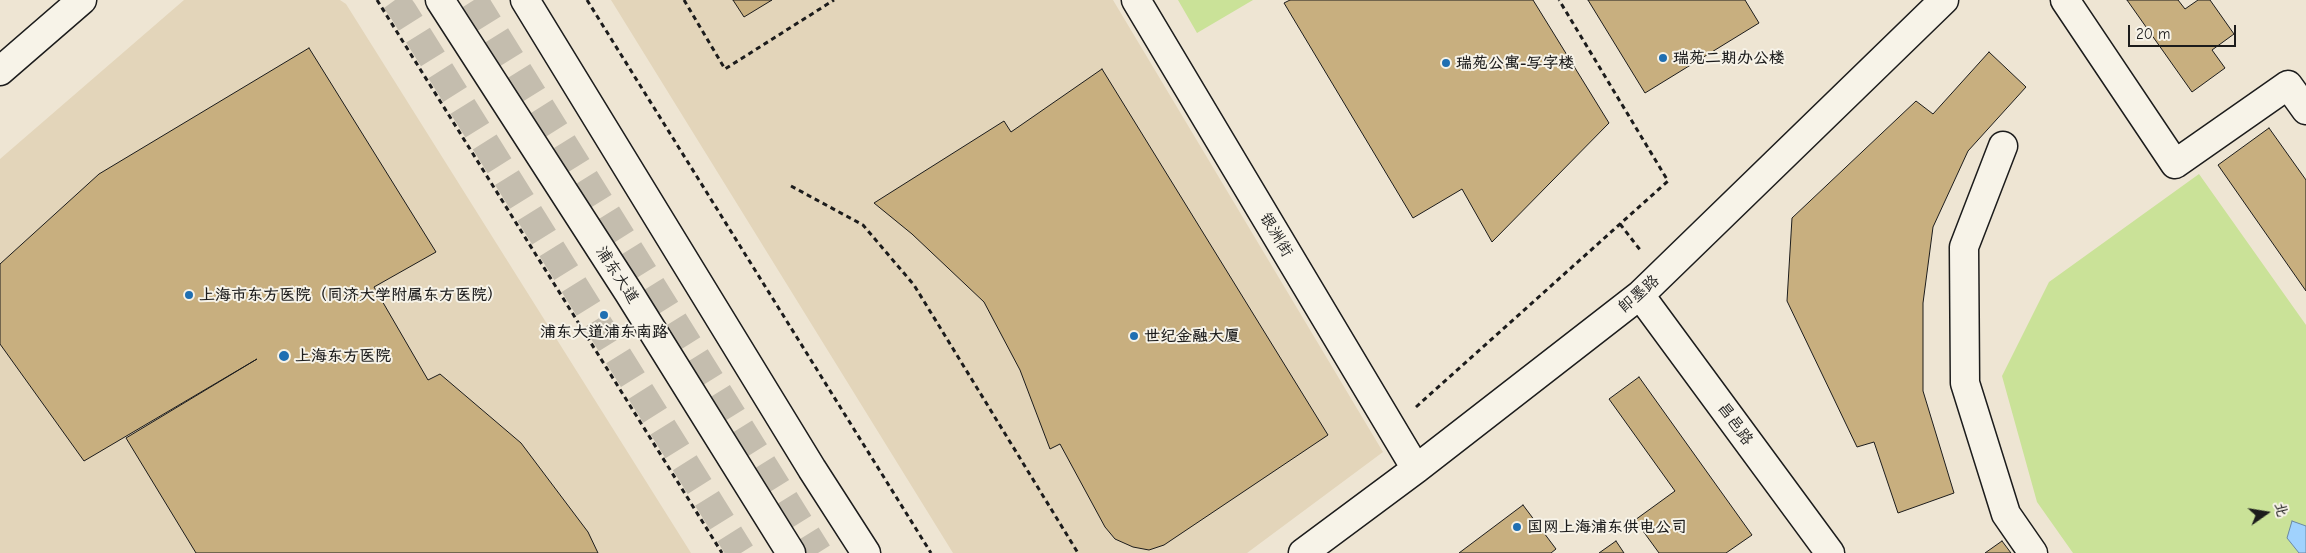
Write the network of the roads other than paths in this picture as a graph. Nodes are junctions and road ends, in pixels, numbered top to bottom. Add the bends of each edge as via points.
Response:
1 (82, 0) edge
2 (440, 0) edge
3 (524, 0) edge
4 (1136, 0) edge
5 (1944, 0) edge
6 (2065, 0) edge
7 (0, 71) edge
8 (2306, 110) edge
9 (2003, 146) dead end
10 (1640, 295) junction
11 (1416, 469) junction
12 (791, 553) edge
13 (866, 553) edge
14 (1303, 553) edge
15 (1830, 553) edge
16 (2033, 553) edge

1 - 7 street
2 - 12 street, 浦东大道 via 629,293
3 - 13 street
4 - 11 street, 银洲街
5 - 10 street, 即墨路
6 - 8 street via 2176,164 2288,85
9 - 16 street via 1964,247 1966,383 2006,514
10 - 11 street, 即墨路
10 - 15 street, 昌邑路
11 - 14 street, 即墨路

